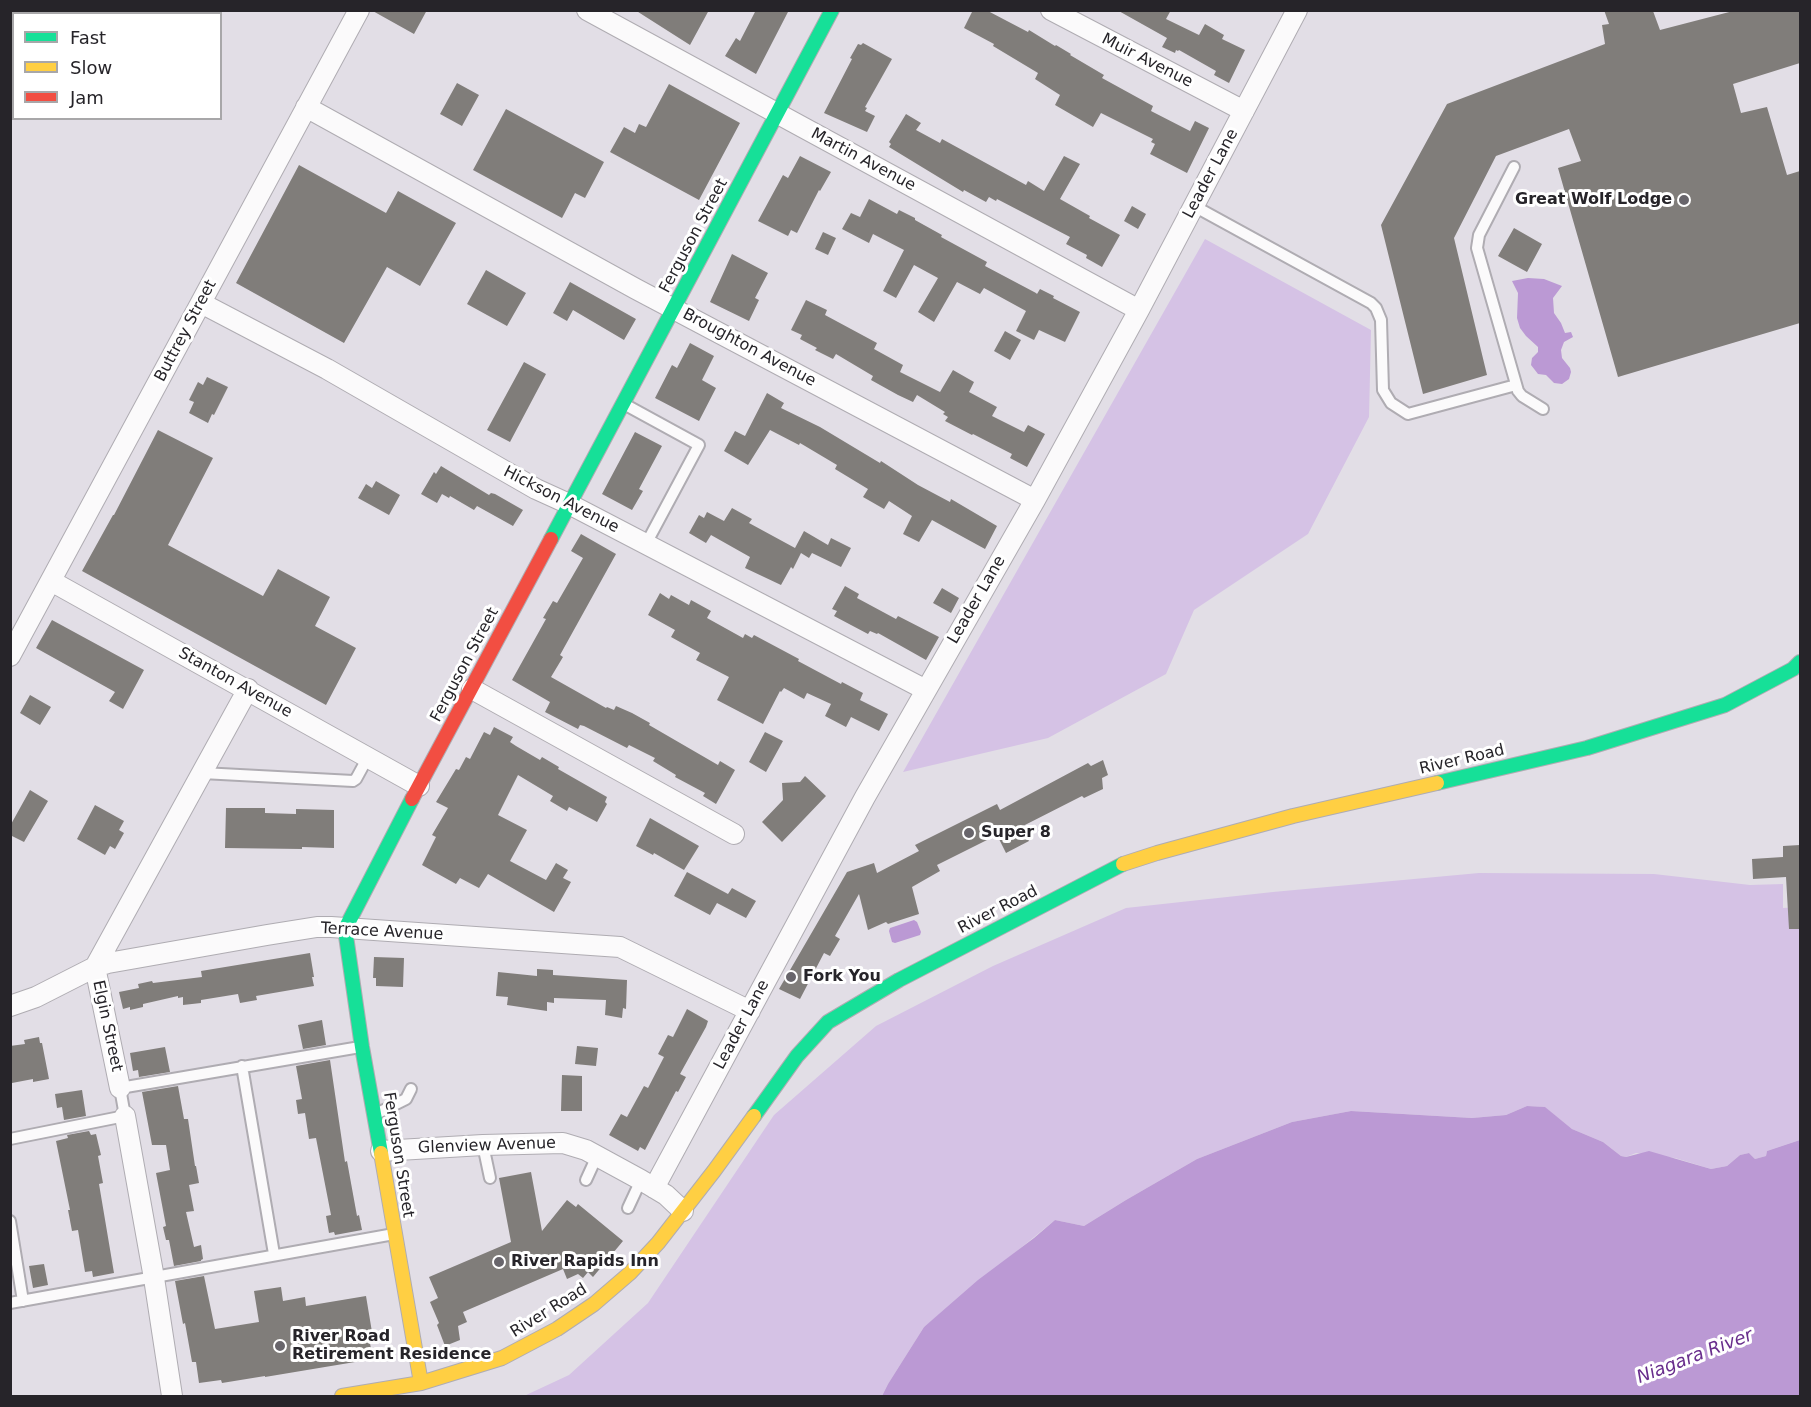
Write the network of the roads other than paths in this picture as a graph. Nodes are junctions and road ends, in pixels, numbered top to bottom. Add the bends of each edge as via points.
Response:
1 (359, 10) edge
2 (587, 10) edge
3 (832, 10) edge
4 (1051, 10) edge
5 (1297, 10) edge
6 (306, 107) junction
7 (1244, 111) junction
8 (777, 114) junction
9 (1514, 166) dead end
10 (1194, 206) junction
11 (201, 303) junction
12 (675, 308) junction
13 (1139, 310) junction
14 (1516, 385) junction
15 (623, 404) junction
16 (1543, 409) dead end
17 (1035, 500) junction
18 (569, 504) junction
19 (646, 544) junction
20 (51, 581) junction
21 (11, 653) edge
22 (1800, 662) edge
23 (248, 689) junction
24 (472, 689) junction
25 (926, 690) junction
26 (368, 757) junction
27 (202, 772) junction
28 (418, 786) junction
29 (734, 834) dead end
30 (345, 929) junction
31 (95, 967) junction
32 (10, 1006) edge
33 (750, 1011) junction
34 (362, 1047) junction
35 (242, 1066) junction
36 (120, 1088) junction
37 (411, 1089) dead end
38 (374, 1114) junction
39 (125, 1116) junction
40 (10, 1139) edge
41 (483, 1145) junction
42 (381, 1151) junction
43 (597, 1156) junction
44 (490, 1178) dead end
45 (586, 1180) dead end
46 (647, 1184) junction
47 (628, 1208) dead end
48 (683, 1211) junction
49 (10, 1221) edge
50 (394, 1234) junction
51 (274, 1254) junction
52 (154, 1278) junction
53 (23, 1301) junction
54 (10, 1303) edge
55 (421, 1383) junction
56 (172, 1396) edge
57 (342, 1396) edge

1 - 6 street, Buttrey Street
2 - 8 street, Martin Avenue
3 - 8 main road, Ferguson Street
4 - 7 street, Muir Avenue
5 - 7 street, Leader Lane
6 - 11 street, Buttrey Street
6 - 12 street, Broughton Avenue
7 - 10 street, Leader Lane
8 - 12 main road, Ferguson Street
8 - 13 street, Martin Avenue
9 - 14 lane via 1479,235 1477,248
10 - 13 street, Leader Lane
10 - 14 lane via 1371,303 1381,320 1383,390 1391,403 1408,414
11 - 18 street, Hickson Avenue
11 - 20 street, Buttrey Street
12 - 15 main road, Ferguson Street
12 - 17 street, Broughton Avenue
13 - 17 street, Leader Lane
14 - 16 lane via 1522,396
15 - 18 main road, Ferguson Street
15 - 19 lane via 699,445
17 - 25 street, Leader Lane
18 - 19 street, Hickson Avenue
18 - 24 main road, Ferguson Street
19 - 25 street, Hickson Avenue
20 - 21 street, Buttrey Street
20 - 23 street, Stanton Avenue
22 - 48 main road, River Road via 1725,705 1587,748 1293,816 1120,865 899,980 828,1022 797,1056
23 - 26 street, Stanton Avenue
23 - 27 street, Elgin Street
24 - 28 main road, Ferguson Street
24 - 29 street
25 - 33 street, Leader Lane
26 - 27 lane via 353,781
26 - 28 street, Stanton Avenue
27 - 31 street, Elgin Street
28 - 30 main road, Ferguson Street
30 - 31 street, Terrace Avenue via 317,927
30 - 33 street, Terrace Avenue via 620,947
30 - 34 main road, Ferguson Street
31 - 32 street, Terrace Avenue
31 - 36 street, Elgin Street
33 - 46 street, Leader Lane
34 - 35 lane
34 - 38 main road, Ferguson Street
35 - 36 lane
35 - 51 lane
36 - 39 lane, Elgin Street
37 - 38 lane via 406,1099
38 - 42 main road, Ferguson Street
39 - 40 lane
39 - 52 street, Elgin Street
41 - 42 street, Glenview Avenue
41 - 43 street, Glenview Avenue via 563,1143
41 - 44 lane
42 - 50 main road, Ferguson Street
43 - 45 lane
43 - 46 street, Glenview Avenue
46 - 47 lane
46 - 48 street, Glenview Avenue
48 - 55 main road, River Road via 630,1274 557,1329 502,1358
49 - 53 lane
50 - 51 lane
50 - 55 main road, Ferguson Street
51 - 52 lane
52 - 53 lane
52 - 56 street, Elgin Street
53 - 54 lane
55 - 57 main road, River Road

